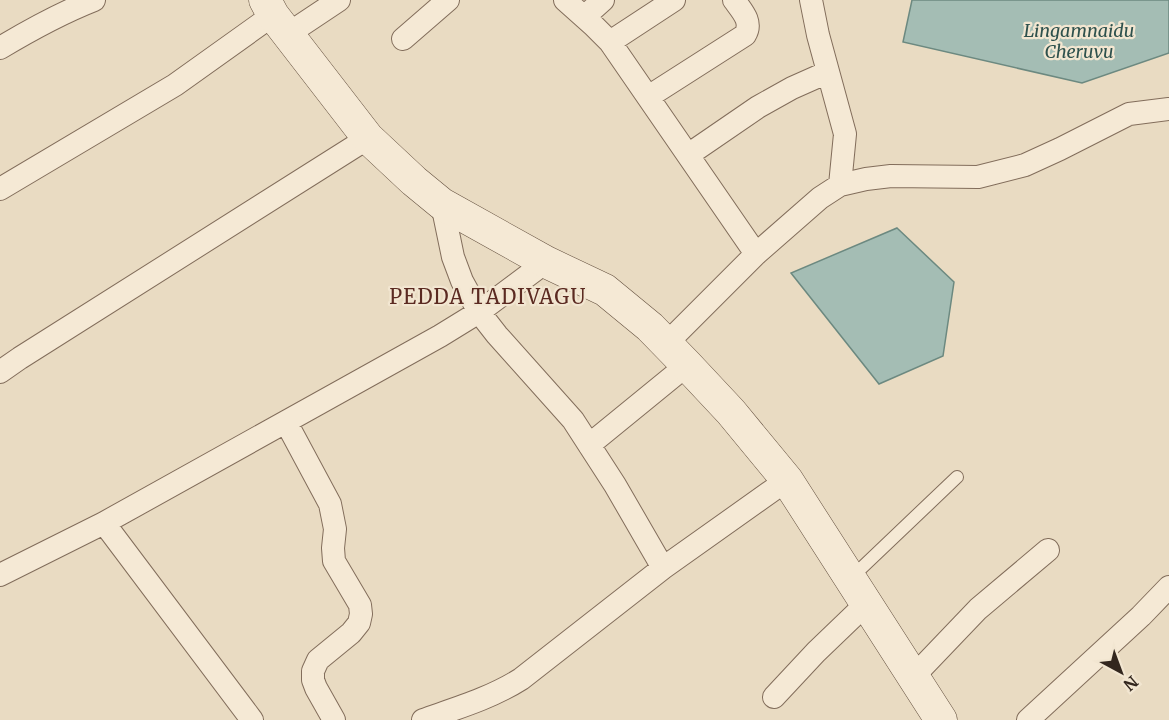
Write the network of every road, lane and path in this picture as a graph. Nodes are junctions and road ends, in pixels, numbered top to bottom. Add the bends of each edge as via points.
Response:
1 (94, 0) edge
2 (339, 0) edge
3 (448, 0) edge
4 (565, 0) edge
5 (603, 0) edge
6 (674, 0) edge
7 (734, 0) edge
8 (811, 0) edge
9 (66, 5) edge
10 (275, 16) edge
11 (584, 17) junction
12 (403, 39) dead end
13 (610, 42) junction
14 (0, 48) edge
15 (828, 72) junction
16 (648, 97) junction
17 (1169, 109) edge
18 (368, 138) junction
19 (688, 155) junction
20 (840, 185) junction
21 (0, 189) edge
22 (442, 204) junction
23 (756, 254) junction
24 (546, 261) junction
25 (479, 312) junction
26 (676, 354) junction
27 (0, 372) edge
28 (286, 422) junction
29 (589, 444) junction
30 (957, 477) dead end
31 (787, 480) junction
32 (104, 523) junction
33 (1048, 550) dead end
34 (663, 568) junction
35 (0, 575) edge
36 (1169, 587) edge
37 (859, 591) junction
38 (913, 677) junction
39 (774, 697) dead end
40 (252, 720) edge
41 (333, 720) edge
42 (423, 720) edge
43 (941, 720) edge
44 (1028, 720) edge

1 - 9 street
2 - 10 street
3 - 12 street
4 - 11 street
5 - 11 street
6 - 13 street
7 - 16 street via 748,23 745,35
8 - 15 street
9 - 14 street
10 - 18 street
10 - 21 street via 175,85
11 - 13 street
13 - 16 street
15 - 19 street via 758,107
15 - 20 street via 845,134
16 - 19 street
17 - 20 street via 1129,114 1025,165 978,177 891,176
18 - 22 street
18 - 27 street
19 - 23 street
20 - 23 street
22 - 24 street
22 - 25 street via 453,257
23 - 26 street
24 - 25 street
24 - 26 street via 605,290
25 - 28 street
25 - 29 street via 573,420
26 - 29 street
26 - 31 street
28 - 32 street
28 - 41 street via 330,504 335,529 334,561 360,605 359,623 318,660 313,670 316,688
29 - 34 street
30 - 37 lane
31 - 34 street
31 - 37 street
32 - 35 street
32 - 40 street
33 - 38 street via 978,609
34 - 42 street via 521,679 490,697
36 - 44 street
37 - 38 street
37 - 39 street via 816,652
38 - 43 street

